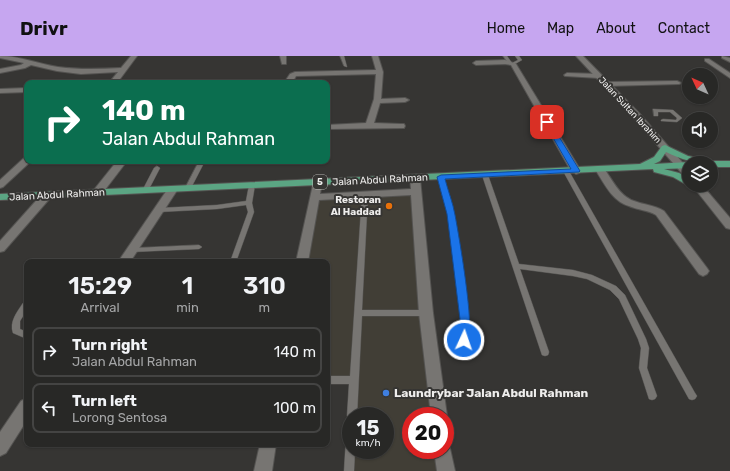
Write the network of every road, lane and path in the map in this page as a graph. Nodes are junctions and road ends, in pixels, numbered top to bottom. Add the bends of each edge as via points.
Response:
1 (0, 56) edge
2 (134, 56) edge
3 (283, 56) edge
4 (342, 56) edge
5 (375, 56) edge
6 (505, 56) edge
7 (517, 56) edge
8 (579, 56) edge
9 (724, 56) edge
10 (707, 60) dead end
11 (730, 60) edge
12 (29, 63) junction
13 (284, 63) dead end
14 (476, 63) dead end
15 (511, 64) junction
16 (346, 66) dead end
17 (123, 70) junction
18 (0, 71) edge
19 (380, 72) junction
20 (567, 76) dead end
21 (600, 76) junction
22 (730, 76) edge
23 (115, 80) edge
24 (290, 80) edge
25 (677, 83) dead end
26 (607, 84) junction
27 (0, 90) edge
28 (24, 90) edge
29 (9, 91) junction
30 (0, 98) edge
31 (405, 100) dead end
32 (376, 101) junction
33 (656, 114) dead end
34 (663, 120) dead end
35 (369, 125) junction
36 (401, 126) dead end
37 (330, 127) edge
38 (665, 148) junction
39 (682, 156) edge
40 (682, 162) edge
41 (24, 163) edge
42 (120, 164) edge
43 (200, 164) edge
44 (718, 164) edge
45 (730, 164) edge
46 (682, 165) edge
47 (640, 167) junction
48 (156, 168) dead end
49 (600, 170) junction
50 (571, 171) junction
51 (485, 175) junction
52 (441, 177) junction
53 (415, 178) junction
54 (682, 179) edge
55 (317, 182) junction
56 (0, 185) edge
57 (252, 185) junction
58 (188, 188) junction
59 (173, 189) junction
60 (145, 190) junction
61 (416, 192) junction
62 (703, 192) edge
63 (97, 193) junction
64 (365, 194) junction
65 (47, 195) junction
66 (314, 196) junction
67 (0, 198) edge
68 (249, 204) junction
69 (159, 210) junction
70 (730, 225) edge
71 (199, 247) dead end
72 (0, 248) edge
73 (132, 250) junction
74 (126, 259) edge
75 (234, 259) edge
76 (303, 259) edge
77 (516, 266) junction
78 (703, 271) dead end
79 (24, 309) edge
80 (358, 313) junction
81 (426, 313) junction
82 (24, 335) edge
83 (464, 340) dead end
84 (545, 352) dead end
85 (330, 380) edge
86 (354, 380) junction
87 (652, 396) dead end
88 (692, 396) dead end
89 (352, 407) edge
90 (438, 407) edge
91 (24, 411) edge
92 (0, 447) edge
93 (267, 447) edge
94 (350, 459) edge
95 (444, 459) edge
96 (263, 471) edge
97 (349, 471) edge
98 (446, 471) edge

1 - 12 street
2 - 17 street
3 - 13 street
4 - 16 lane
5 - 19 street
6 - 15 lane
7 - 15 lane via 520,60
8 - 21 street, Jalan Sultan Ibrahim
9 - 11 street
10 - 22 street
12 - 17 street via 81,72
12 - 18 street via 24,67
14 - 15 street
15 - 50 street
17 - 23 street
19 - 24 street via 295,74
19 - 32 street
20 - 21 street
21 - 26 street, Jalan Sultan Ibrahim
25 - 26 street
26 - 38 street, Jalan Sultan Ibrahim
27 - 29 street
28 - 29 street
29 - 30 street
31 - 32 street
32 - 35 street
33 - 34 lane via 654,110 671,111 680,118 677,121
35 - 36 street
35 - 37 street
38 - 39 main road
38 - 40 street, Jalan Sultan Ibrahim
38 - 47 main road via 657,159
41 - 56 street
42 - 63 street
43 - 58 lane
44 - 45 main road
46 - 47 main road, Jalan Abdul Rahman / 5
47 - 49 main road, Jalan Abdul Rahman / 5
47 - 54 main road via 665,171
48 - 60 lane
49 - 50 main road, Jalan Abdul Rahman / 5
49 - 78 street via 625,201 660,213
50 - 51 main road, Jalan Abdul Rahman / 5
50 - 88 lane
51 - 52 main road, Jalan Abdul Rahman / 5
51 - 77 lane
52 - 53 main road, Jalan Abdul Rahman / 5
52 - 83 lane via 451,214 465,319
53 - 55 main road, Jalan Abdul Rahman / 5
53 - 61 street
55 - 57 main road, Jalan Abdul Rahman / 5
55 - 66 street
57 - 58 main road, Jalan Abdul Rahman / 5
57 - 68 lane
58 - 59 main road, Jalan Abdul Rahman / 5
59 - 60 main road, Jalan Abdul Rahman / 5
59 - 69 street
60 - 63 main road, Jalan Abdul Rahman / 5
61 - 64 street
61 - 81 street
62 - 70 street
63 - 65 main road, Jalan Abdul Rahman / 5
64 - 66 street
64 - 80 lane
65 - 67 main road, Jalan Abdul Rahman / 5
65 - 72 street
66 - 76 street
68 - 69 lane
68 - 75 lane via 251,212
69 - 73 street
71 - 73 lane
73 - 74 street
77 - 84 lane
77 - 87 lane via 573,273 613,288 622,297 642,339 645,348 644,368
79 - 82 lane via 16,321 16,331
80 - 81 lane
80 - 86 lane
81 - 90 street
85 - 86 lane
86 - 89 lane
91 - 92 street
93 - 96 street
94 - 97 lane
95 - 98 street

